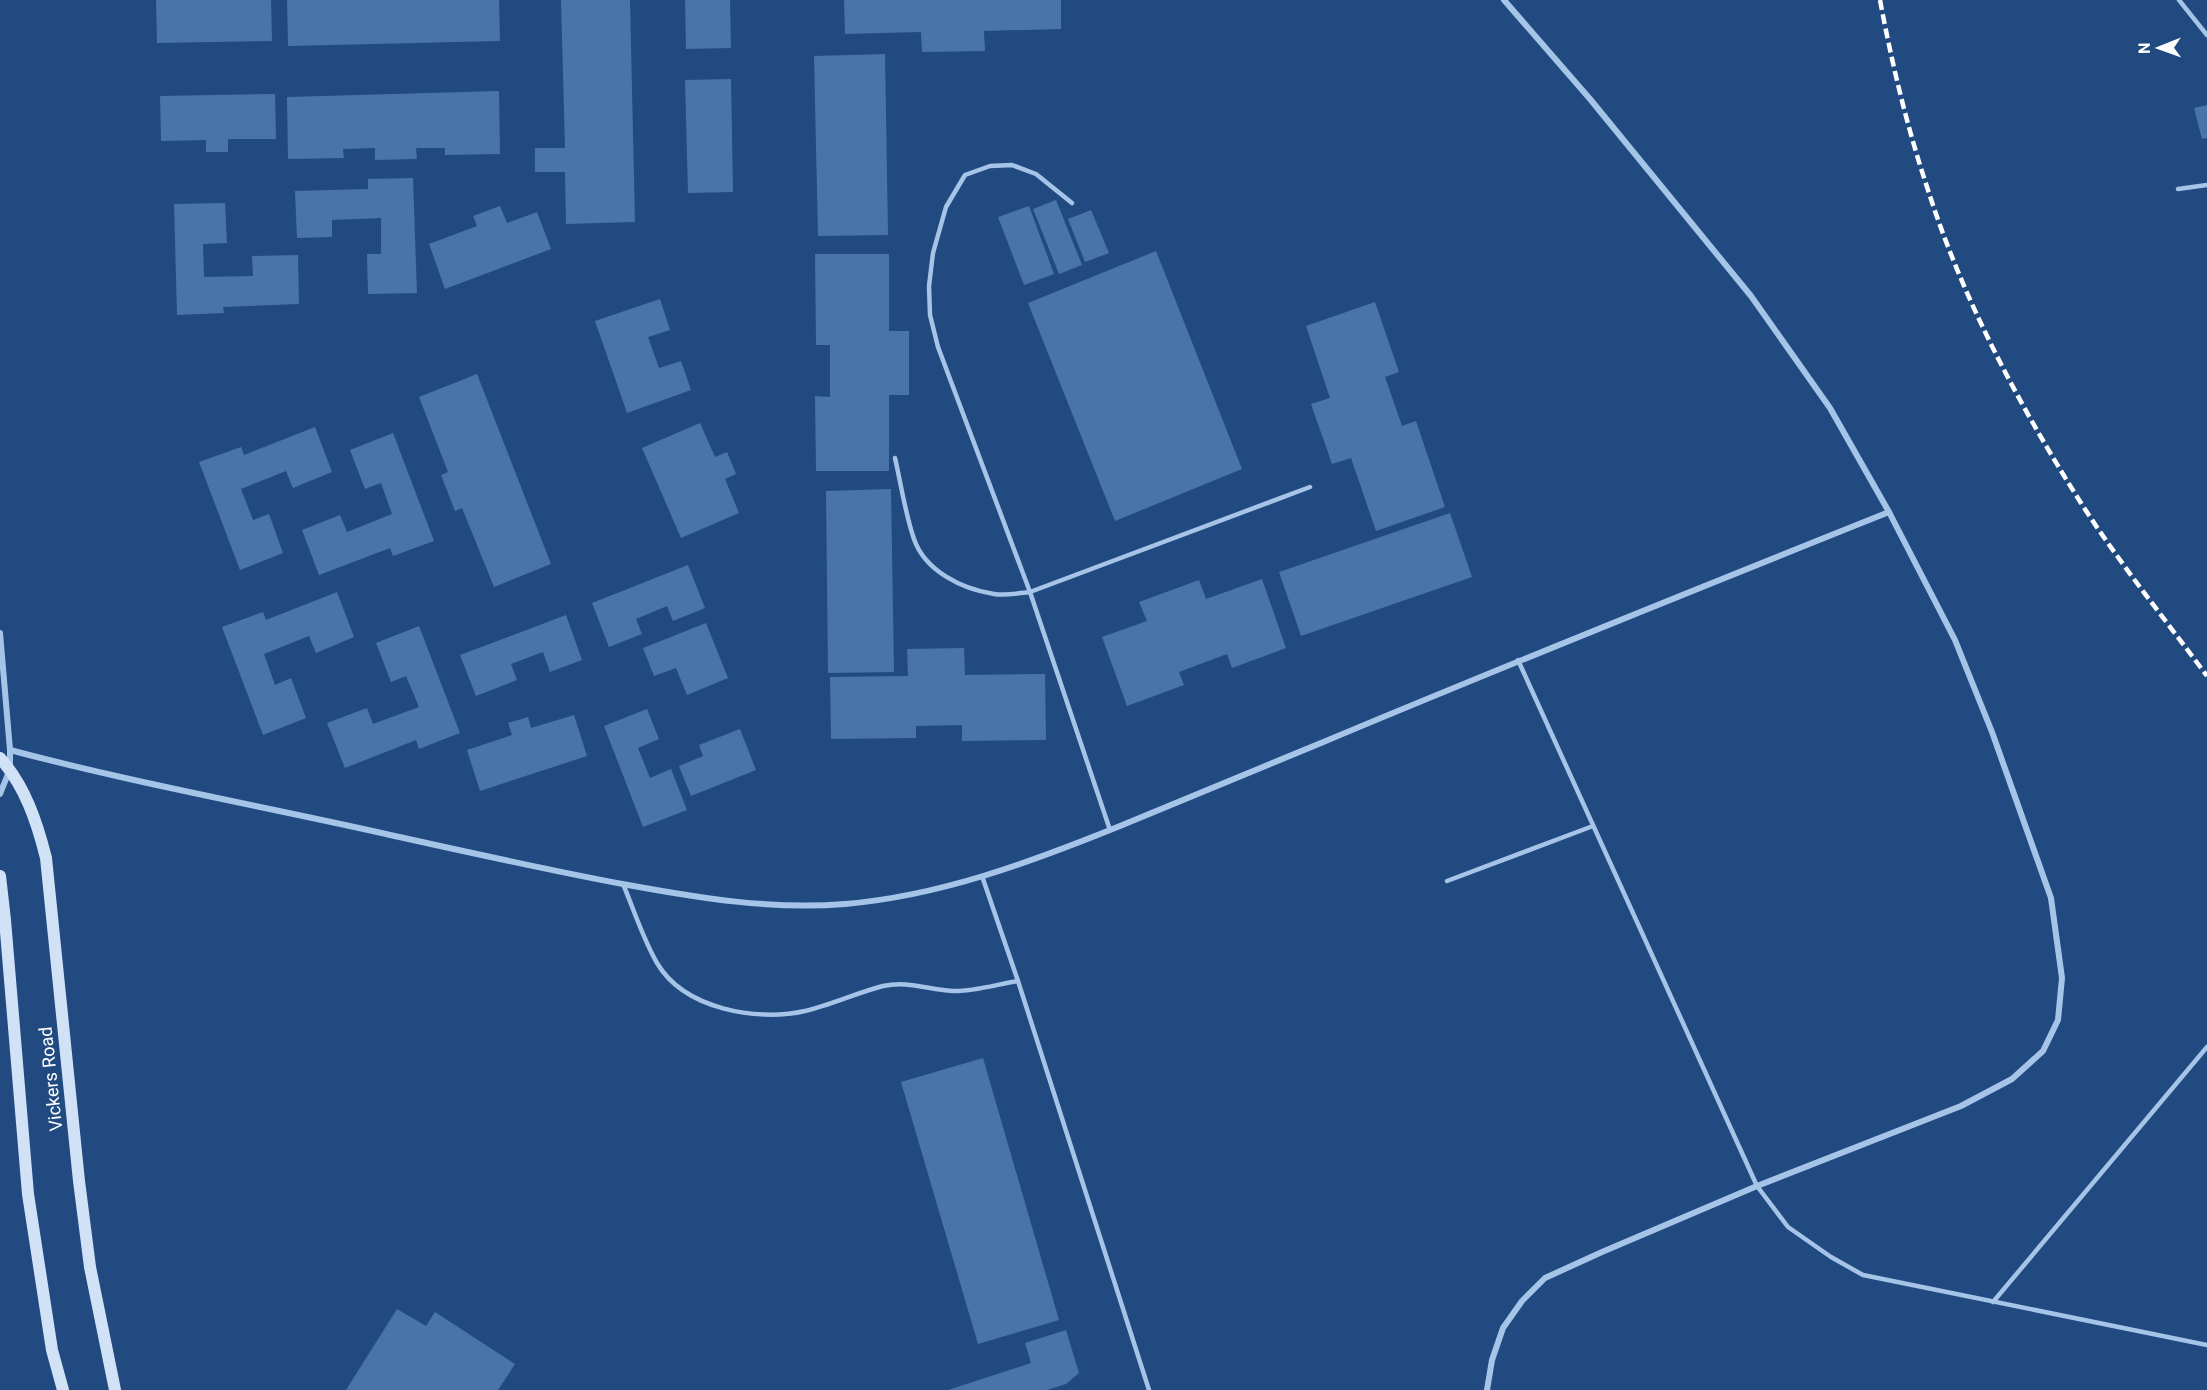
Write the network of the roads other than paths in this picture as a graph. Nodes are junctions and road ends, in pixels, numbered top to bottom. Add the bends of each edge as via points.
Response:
1 (1504, 0) edge
2 (2179, 0) edge
3 (2207, 35) edge
4 (2207, 185) edge
5 (2178, 189) dead end
6 (1072, 203) dead end
7 (895, 458) dead end
8 (1310, 487) dead end
9 (1889, 512) junction
10 (1030, 592) junction
11 (0, 633) edge
12 (1518, 660) junction
13 (5, 754) edge
14 (10, 769) junction
15 (0, 794) edge
16 (1593, 826) junction
17 (1110, 830) junction
18 (0, 876) edge
19 (982, 876) junction
20 (1447, 880) dead end
21 (623, 884) junction
22 (1018, 981) junction
23 (2207, 1047) edge
24 (1757, 1186) junction
25 (1992, 1302) junction
26 (2207, 1346) edge
27 (63, 1390) edge
28 (115, 1390) edge
29 (1149, 1390) edge
30 (1487, 1390) edge

1 - 9 street via 1751,296 1830,408
2 - 3 lane
4 - 5 lane
6 - 10 lane via 1036,174 1012,165 990,166 965,175 946,207 929,286 930,315 938,347
7 - 10 lane via 914,540 929,564 973,589 996,594
8 - 10 lane
9 - 12 street
9 - 24 street via 1955,640 2050,898 2062,978 2058,1020 2043,1051 2012,1079 1961,1106
10 - 17 lane
11 - 13 street
12 - 16 lane
12 - 17 street
13 - 14 main road, Vickers Road
13 - 21 street
14 - 15 street
14 - 28 main road, Vickers Road via 39,827 46,858 90,1267
16 - 20 lane
16 - 24 lane
17 - 19 street
18 - 27 main road, Vickers Road via 28,1194 52,1350
19 - 21 street via 904,897 840,904 742,903
19 - 22 lane
21 - 22 lane via 657,965 676,985 712,1007 772,1014 803,1011 885,986 913,984 955,991
22 - 29 lane
23 - 25 lane
24 - 25 lane via 1788,1227 1863,1275
24 - 30 street via 1545,1278 1503,1328
25 - 26 lane

